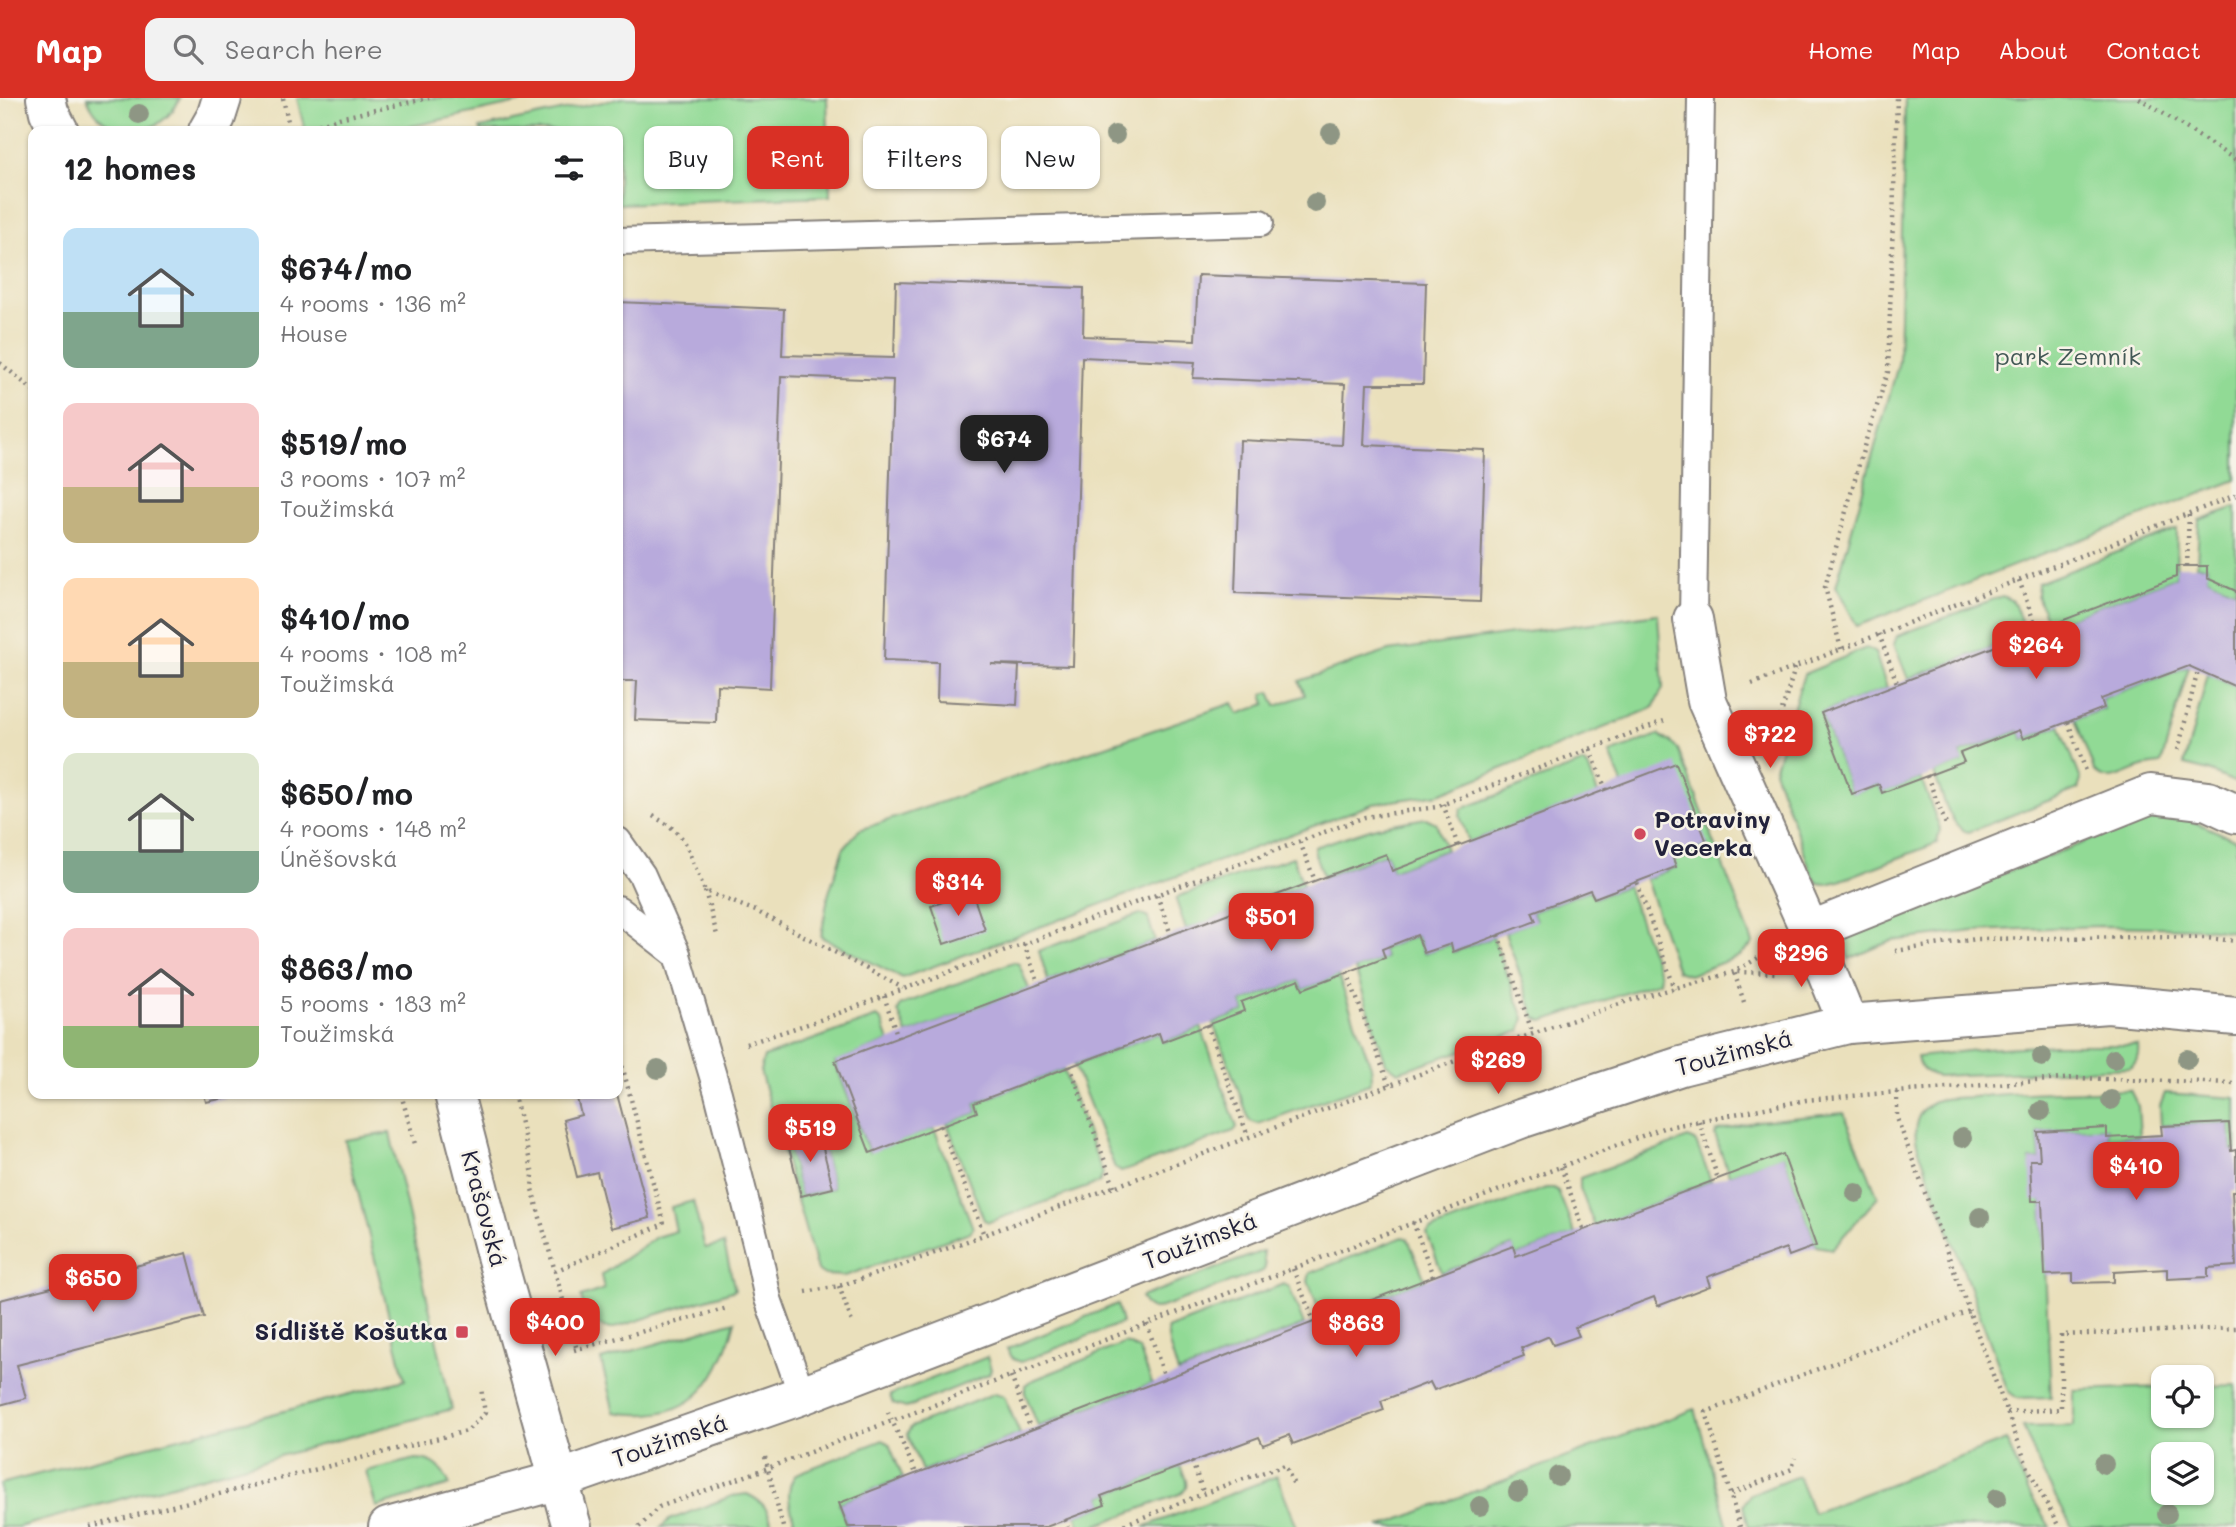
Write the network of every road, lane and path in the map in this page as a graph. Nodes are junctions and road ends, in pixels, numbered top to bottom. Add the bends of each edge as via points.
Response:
1 (46, 98) edge
2 (222, 98) edge
3 (283, 98) edge
4 (429, 98) edge
5 (1701, 98) edge
6 (1896, 98) edge
7 (2138, 98) edge
8 (56, 126) edge
9 (211, 126) edge
10 (289, 126) edge
11 (314, 126) edge
12 (2236, 160) edge
13 (1261, 223) dead end
14 (623, 241) edge
15 (0, 363) edge
16 (28, 386) edge
17 (2236, 495) edge
18 (2189, 513) junction
19 (2187, 566) dead end
20 (2019, 580) junction
21 (1693, 619) joint
22 (2037, 630) dead end
23 (1879, 634) junction
24 (1842, 649) junction
25 (1795, 668) junction
26 (2199, 670) dead end
27 (1897, 683) dead end
28 (1707, 702) junction
29 (2068, 722) dead end
30 (1772, 743) dead end
31 (1590, 748) junction
32 (2175, 759) dead end
33 (1927, 776) dead end
34 (2090, 780) dead end
35 (1606, 790) dead end
36 (1443, 804) junction
37 (2236, 814) edge
38 (1949, 833) dead end
39 (684, 840) dead end
40 (1300, 842) junction
41 (1458, 846) dead end
42 (623, 848) edge
43 (1315, 881) dead end
44 (1637, 883) dead end
45 (1157, 895) junction
46 (623, 913) edge
47 (1806, 923) junction
48 (1171, 935) dead end
49 (1498, 935) dead end
50 (2236, 941) edge
51 (1024, 944) junction
52 (677, 955) junction
53 (1347, 971) dead end
54 (1826, 971) junction
55 (1734, 972) junction
56 (1039, 985) dead end
57 (903, 988) junction
58 (1675, 989) junction
59 (884, 996) junction
60 (1744, 1004) dead end
61 (2236, 1016) edge
62 (1848, 1024) junction
63 (1207, 1025) dead end
64 (1534, 1034) junction
65 (898, 1038) dead end
66 (745, 1045) dead end
67 (1070, 1066) dead end
68 (623, 1069) edge
69 (2236, 1083) edge
70 (1388, 1085) junction
71 (1897, 1092) junction
72 (455, 1099) edge
73 (515, 1099) edge
74 (1699, 1121) junction
75 (941, 1126) dead end
76 (1248, 1136) junction
77 (1561, 1167) junction
78 (1718, 1179) dead end
79 (1114, 1186) junction
80 (1413, 1222) junction
81 (1584, 1231) dead end
82 (984, 1235) junction
83 (1293, 1269) junction
84 (555, 1271) junction
85 (1433, 1276) dead end
86 (839, 1286) junction
87 (795, 1294) dead end
88 (737, 1306) dead end
89 (1969, 1311) junction
90 (1314, 1322) dead end
91 (1147, 1324) junction
92 (2236, 1328) edge
93 (857, 1336) dead end
94 (577, 1350) junction
95 (565, 1353) dead end
96 (1011, 1376) junction
97 (479, 1377) dead end
98 (1165, 1378) dead end
99 (802, 1395) junction
100 (753, 1412) junction
101 (2007, 1412) junction
102 (891, 1421) junction
103 (1031, 1430) dead end
104 (1795, 1458) dead end
105 (1192, 1462) dead end
106 (768, 1468) junction
107 (916, 1473) dead end
108 (559, 1480) junction
109 (1294, 1485) dead end
110 (1204, 1494) junction
111 (1731, 1494) junction
112 (1065, 1520) dead end
113 (90, 1527) edge
114 (388, 1527) edge
115 (572, 1527) edge
116 (639, 1527) edge
117 (783, 1527) edge
118 (1068, 1527) edge
119 (1118, 1527) edge
120 (1740, 1527) edge
121 (2059, 1527) edge

1 - 8 street
2 - 9 street
3 - 10 path
4 - 11 path
5 - 21 lane
6 - 24 path via 1888,372 1825,587
7 - 12 path
13 - 14 lane
15 - 16 path
17 - 18 path
18 - 19 path
18 - 20 path
20 - 22 path
20 - 23 path
21 - 28 street
23 - 24 path
23 - 27 path
24 - 25 path
25 - 28 path
25 - 30 path
26 - 32 path
28 - 31 path
28 - 47 street
29 - 34 path
31 - 35 path
31 - 36 path
33 - 38 path
36 - 40 path via 1365,817
36 - 41 path
37 - 47 street via 2207,801 2151,794
39 - 57 path via 705,891 756,911
40 - 43 path
40 - 45 path
42 - 52 lane via 642,875
44 - 58 path
45 - 48 path
45 - 51 path
46 - 52 lane
47 - 54 street
47 - 55 path
49 - 64 path
50 - 54 path via 2207,937 1976,939 1895,951 1846,971
51 - 56 path
51 - 57 path
52 - 99 lane via 718,1093 768,1299
53 - 70 path
54 - 55 path
54 - 62 street
55 - 58 path
55 - 60 path
57 - 59 path
58 - 64 path
59 - 65 path
59 - 66 path
61 - 62 street, Toužimská via 2108,1004
62 - 99 street, Toužimská via 1681,1066 1523,1118
63 - 76 path
64 - 70 path
67 - 79 path
68 - 84 path via 664,1224
69 - 71 path via 2074,1078
70 - 76 path
71 - 74 path via 1806,1100
71 - 89 path via 1897,1118
72 - 108 street, Krašovská
73 - 84 path via 533,1174 532,1189
74 - 77 path via 1663,1128
74 - 78 path
75 - 82 path
76 - 79 path
77 - 80 path
77 - 81 path
79 - 82 path
80 - 83 path
80 - 85 path
82 - 86 path
83 - 90 path
83 - 91 path
84 - 94 path
86 - 87 path
86 - 93 path
88 - 94 path
89 - 101 path
89 - 111 path via 1706,1412
91 - 96 path
91 - 98 path
92 - 101 path via 2061,1335 2062,1409
94 - 95 path
96 - 102 path
96 - 103 path
97 - 113 path via 485,1413 467,1430
99 - 100 street, Toužimská
100 - 106 path
100 - 108 street, Toužimská
101 - 121 path via 2028,1468
102 - 106 path
102 - 107 path
104 - 111 path via 1792,1469
105 - 110 path
106 - 116 path via 659,1507
106 - 117 path
108 - 114 street, Toužimská
108 - 115 street, Krašovská
109 - 110 path via 1285,1465
110 - 119 path
111 - 120 path
112 - 118 path

